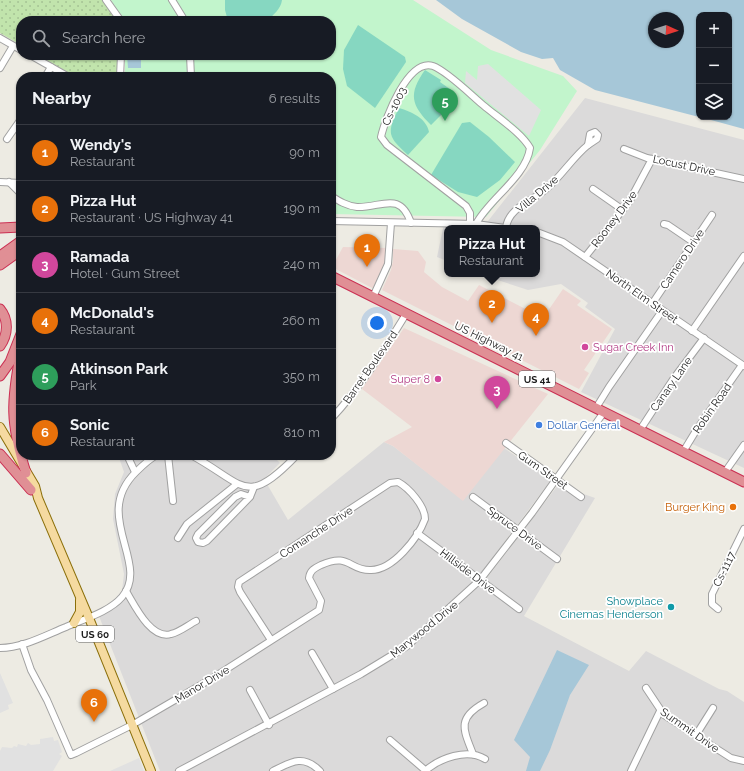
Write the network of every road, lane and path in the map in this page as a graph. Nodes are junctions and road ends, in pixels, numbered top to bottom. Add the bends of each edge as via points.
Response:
1 (106, 0) edge
2 (172, 0) edge
3 (117, 16) edge
4 (182, 16) edge
5 (0, 38) edge
6 (13, 46) junction
7 (16, 48) edge
8 (39, 60) edge
9 (121, 60) edge
10 (190, 60) edge
11 (51, 67) junction
12 (0, 68) edge
13 (48, 72) edge
14 (60, 72) edge
15 (120, 72) edge
16 (192, 72) edge
17 (16, 126) edge
18 (7, 139) dead end
19 (588, 145) dead end
20 (624, 150) dead end
21 (652, 159) junction
22 (744, 179) edge
23 (0, 182) edge
24 (9, 182) junction
25 (16, 183) edge
26 (16, 189) edge
27 (593, 189) dead end
28 (336, 198) edge
29 (623, 210) junction
30 (712, 215) dead end
31 (336, 221) edge
32 (391, 223) junction
33 (411, 223) junction
34 (473, 224) junction
35 (664, 224) dead end
36 (481, 225) edge
37 (506, 225) edge
38 (16, 227) edge
39 (0, 228) edge
40 (540, 233) edge
41 (693, 242) junction
42 (16, 245) edge
43 (16, 254) edge
44 (0, 256) edge
45 (744, 256) edge
46 (585, 257) junction
47 (0, 265) edge
48 (336, 278) edge
49 (373, 297) junction
50 (652, 304) junction
51 (0, 309) edge
52 (662, 311) junction
53 (406, 314) junction
54 (692, 331) junction
55 (704, 338) junction
56 (0, 346) edge
57 (16, 347) edge
58 (743, 365) edge
59 (0, 376) edge
60 (16, 376) edge
61 (600, 410) junction
62 (336, 413) edge
63 (0, 427) edge
64 (640, 430) junction
65 (0, 434) edge
66 (16, 440) edge
67 (506, 443) dead end
68 (744, 445) edge
69 (683, 452) junction
70 (0, 454) edge
71 (16, 455) edge
72 (19, 460) edge
73 (22, 460) edge
74 (129, 460) edge
75 (151, 460) edge
76 (169, 460) edge
77 (199, 460) edge
78 (292, 460) edge
79 (135, 472) junction
80 (725, 472) junction
81 (26, 473) junction
82 (555, 479) junction
83 (744, 482) edge
84 (236, 484) junction
85 (254, 487) junction
86 (31, 490) junction
87 (250, 497) junction
88 (474, 497) dead end
89 (581, 497) dead end
90 (38, 498) junction
91 (173, 501) dead end
92 (519, 530) junction
93 (744, 530) edge
94 (417, 532) junction
95 (178, 538) dead end
96 (558, 558) dead end
97 (480, 580) junction
98 (126, 591) junction
99 (80, 597) junction
100 (519, 609) dead end
101 (718, 609) dead end
102 (89, 618) junction
103 (196, 621) dead end
104 (74, 623) junction
105 (271, 640) junction
106 (22, 644) junction
107 (0, 648) edge
108 (312, 653) dead end
109 (646, 688) dead end
110 (333, 689) junction
111 (250, 690) dead end
112 (484, 703) dead end
113 (714, 708) dead end
114 (660, 711) junction
115 (132, 725) junction
116 (269, 725) junction
117 (696, 735) junction
118 (390, 740) dead end
119 (473, 754) junction
120 (486, 759) dead end
121 (744, 761) edge
122 (151, 771) edge
123 (179, 771) edge
124 (273, 771) edge
125 (320, 771) edge
126 (425, 771) edge
127 (632, 771) edge

1 - 3 street
2 - 4 street
5 - 6 street
6 - 7 street
6 - 12 street
8 - 11 street
9 - 15 street
10 - 16 street
11 - 13 street
11 - 14 street
17 - 18 street
19 - 37 street, Villa Drive via 548,188 519,207 507,220
20 - 21 street, Locust Drive
21 - 22 street, Locust Drive
21 - 29 street, Rooney Drive
23 - 24 street
24 - 25 street
24 - 26 street
27 - 29 street
28 - 33 street via 352,206 395,203 406,210
29 - 46 street, Rooney Drive
30 - 41 street, Camero Drive
31 - 32 street
32 - 33 street
32 - 49 street via 388,264
33 - 34 street
34 - 34 street, Cs-1003 via 466,206 387,145 381,137 398,93 413,73 425,66 434,66 444,73 530,148 523,166
34 - 36 street
35 - 41 street
38 - 39 highway
40 - 46 street, North Elm Street via 557,238
41 - 50 street, Camero Drive
42 - 44 highway
43 - 47 highway
45 - 54 street
46 - 50 street, North Elm Street
48 - 49 highway, US Highway 41 / US 41
49 - 53 highway, US Highway 41 / US 41
50 - 52 street, North Elm Street
51 - 56 highway via 6,324 5,338
52 - 54 street, North Elm Street
52 - 61 street, Marywood Drive via 609,387
53 - 61 highway, US Highway 41 / US 41
53 - 62 street, Barret Boulevard via 352,395
54 - 55 street, North Elm Street
55 - 58 street, North Elm Street
55 - 64 street, Canary Lane
57 - 59 highway via 10,362
58 - 69 street, Robin Road
60 - 66 highway via 13,413
61 - 64 highway, US Highway 41 / US 41
61 - 82 street, Marywood Drive
63 - 71 main road, US 60
64 - 69 highway, US Highway 41 / US 41
65 - 86 main road, US 60
67 - 82 street, Gum Street
68 - 80 street
69 - 80 highway, US Highway 41 / US 41
70 - 86 highway
72 - 81 main road, US 60
73 - 81 highway
74 - 79 street
75 - 79 street
76 - 91 street
77 - 84 street
78 - 85 street via 265,484
79 - 98 street via 122,489 118,508 130,571
80 - 83 highway, US Highway 41 / US 41
81 - 90 main road, US 60 via 35,486
82 - 89 street, Gum Street
82 - 92 street, Marywood Drive
84 - 85 street
84 - 95 street via 187,524
85 - 87 street
86 - 90 main road, US 60
87 - 87 street via 241,494 235,497 198,534 198,542 203,544 207,541
88 - 92 street, Spruce Drive
90 - 99 main road, US 60
92 - 96 street, Spruce Drive
92 - 97 street, Marywood Drive
93 - 101 street, Cs-1117 via 712,594 712,604
94 - 97 street, Hillside Drive
94 - 105 street, Manor Drive via 396,560 384,567 367,570 336,560 312,570 310,581 320,598 321,607
94 - 105 street, Comanche Drive via 425,519 423,509 404,485 393,482 244,578 239,582 238,588
97 - 100 street, Hillside Drive
97 - 110 street, Marywood Drive via 402,649
98 - 102 street via 114,604
98 - 103 street via 157,634 173,634
99 - 102 main road, US 60
99 - 104 main road via 80,612
102 - 104 street
102 - 115 main road, US 60
104 - 106 street
105 - 115 street, Manor Drive via 212,679
106 - 107 street
106 - 115 street, Manor Drive via 31,670 71,755
108 - 110 street
109 - 114 street, Summit Drive
110 - 116 street, Marywood Drive
111 - 116 street
112 - 119 street via 470,711 465,723
113 - 117 street
114 - 117 street, Summit Drive
114 - 127 street
115 - 122 main road, US 60
116 - 123 street, Marywood Drive
117 - 121 street, Summit Drive via 734,760
118 - 126 street
119 - 120 street
119 - 126 street via 448,758
124 - 125 street via 301,760 312,764

